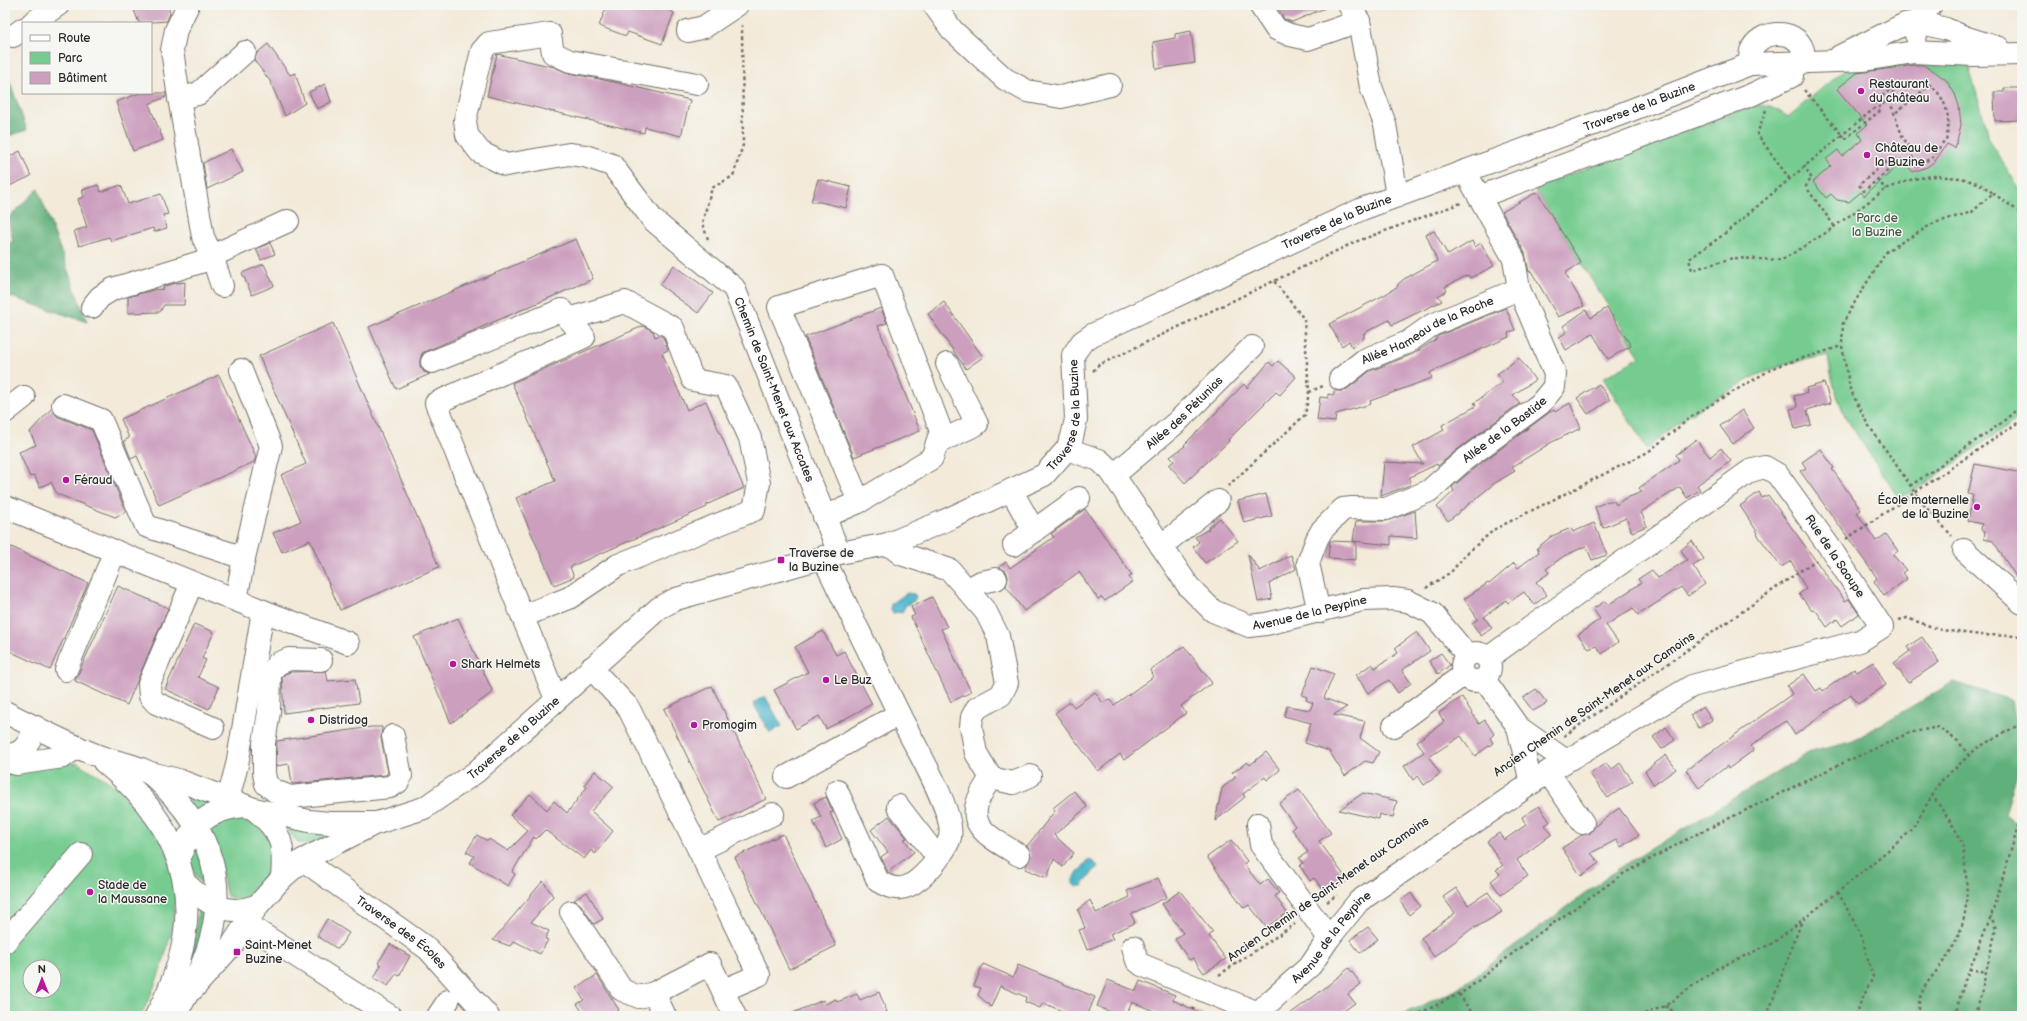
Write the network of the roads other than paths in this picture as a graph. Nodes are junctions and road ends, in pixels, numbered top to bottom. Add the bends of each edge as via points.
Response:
1 (58, 5) edge
2 (188, 5) edge
3 (934, 5) edge
4 (1260, 5) edge
5 (740, 7) edge
6 (1354, 13) edge
7 (1918, 17) edge
8 (33, 22) edge
9 (688, 31) dead end
10 (245, 52) dead end
11 (1907, 52) junction
12 (2022, 53) edge
13 (1828, 62) junction
14 (1750, 64) junction
15 (1796, 67) junction
16 (697, 84) dead end
17 (1110, 85) dead end
18 (179, 98) junction
19 (1465, 171) junction
20 (1397, 196) junction
21 (1479, 196) junction
22 (288, 221) dead end
23 (212, 256) junction
24 (222, 286) dead end
25 (1519, 289) junction
26 (92, 307) dead end
27 (570, 319) junction
28 (1252, 347) dead end
29 (432, 362) dead end
30 (947, 364) dead end
31 (240, 370) dead end
32 (1340, 379) dead end
33 (24, 397) dead end
34 (63, 405) dead end
35 (5, 412) edge
36 (937, 443) junction
37 (1067, 449) junction
38 (1114, 475) junction
39 (1011, 490) junction
40 (1078, 498) dead end
41 (1218, 501) dead end
42 (859, 502) junction
43 (5, 507) edge
44 (824, 517) junction
45 (1034, 531) junction
46 (888, 544) junction
47 (1014, 545) dead end
48 (1161, 546) junction
49 (1964, 550) road end
50 (115, 552) junction
51 (831, 555) junction
52 (244, 558) junction
53 (996, 579) dead end
54 (192, 583) junction
55 (967, 590) junction
56 (236, 600) junction
57 (2022, 603) edge
58 (263, 611) junction
59 (1319, 612) junction
60 (523, 616) junction
61 (348, 643) dead end
62 (321, 660) dead end
63 (1475, 667) junction
64 (591, 668) junction
65 (66, 670) dead end
66 (556, 699) junction
67 (5, 712) edge
68 (899, 714) junction
69 (1394, 726) dead end
70 (36, 727) junction
71 (1518, 727) junction
72 (213, 728) dead end
73 (393, 736) dead end
74 (86, 751) junction
75 (5, 755) edge
76 (5, 761) edge
77 (147, 772) junction
78 (1548, 772) junction
79 (1030, 776) dead end
80 (786, 777) dead end
81 (991, 778) junction
82 (374, 788) junction
83 (837, 791) dead end
84 (242, 805) junction
85 (898, 806) dead end
86 (773, 814) dead end
87 (382, 821) junction
88 (1583, 823) dead end
89 (1258, 824) dead end
90 (197, 826) junction
91 (699, 850) junction
92 (81, 854) dead end
93 (1019, 855) dead end
94 (938, 858) junction
95 (179, 860) junction
96 (303, 860) junction
97 (282, 878) junction
98 (185, 883) junction
99 (258, 905) junction
100 (217, 907) junction
101 (570, 912) dead end
102 (246, 923) junction
103 (1329, 938) junction
104 (5, 942) edge
105 (1133, 947) dead end
106 (724, 990) junction
107 (654, 993) junction
108 (187, 996) junction
109 (1256, 1015) edge
110 (156, 1016) edge
111 (174, 1016) edge
112 (390, 1016) edge
113 (488, 1016) edge
114 (665, 1016) edge
115 (735, 1016) edge

1 - 8 street
2 - 18 street via 176,30 172,50
3 - 17 street via 952,30 1005,79 1027,91 1060,97
4 - 6 street via 1276,29 1290,36 1308,39
5 - 9 street via 704,27
6 - 20 street via 1371,87 1385,124
7 - 11 street
7 - 12 street, Traverse de la Buzine via 1996,48
7 - 13 street, Traverse de la Buzine
10 - 18 street via 198,94
11 - 12 street, Traverse de la Buzine via 1973,55
11 - 13 street, Traverse de la Buzine via 1864,60
13 - 15 street, Traverse de la Buzine
14 - 15 street, Traverse de la Buzine
14 - 15 street via 1751,52 1756,43 1763,36 1777,34 1796,40 1802,50
14 - 19 street, Traverse de la Buzine
15 - 21 street via 1751,95
16 - 44 street, Chemin de Saint-Menet aux Accates via 570,61 553,53 550,34 489,43 482,51 465,120 467,135 480,152 506,165 568,154 585,156 612,165 653,220 734,288
18 - 23 street via 203,236
19 - 20 street, Traverse de la Buzine
19 - 21 street, Allée de la Bastide
20 - 37 street, Traverse de la Buzine via 1362,209 1092,335 1082,342 1073,355 1076,419
21 - 25 street, Allée de la Bastide via 1514,259
22 - 23 street
23 - 24 street
23 - 26 street via 207,260 113,289 100,297
25 - 32 street, Allée Hameau de la Roche via 1432,325 1408,342 1364,360
25 - 59 street, Allée de la Bastide via 1555,374 1554,387 1540,404 1464,460 1429,491 1386,509 1343,509 1316,539 1308,563
27 - 29 street via 562,310
27 - 60 street via 584,337 436,403
27 - 60 street via 625,302 673,328 693,380 726,386 750,438 759,483 754,510 618,564 569,598
28 - 38 street, Allée des Pétunias via 1177,422
30 - 36 street via 976,424
31 - 52 street via 271,446
33 - 35 street
34 - 52 street via 101,420 146,526
36 - 42 street via 932,458
36 - 42 street via 941,431 882,275 779,307
37 - 38 street, Avenue de la Peypine via 1099,460
37 - 39 street, Traverse de la Buzine via 1044,475
38 - 48 street, Avenue de la Peypine
39 - 45 street
39 - 46 street, Traverse de la Buzine
40 - 45 street
41 - 48 street
42 - 44 street
43 - 50 street
44 - 51 street, Chemin de Saint-Menet aux Accates
45 - 47 street
46 - 51 street, Traverse de la Buzine
46 - 55 street via 901,554 950,570
48 - 59 street, Avenue de la Peypine via 1189,587 1213,611 1233,620 1249,626
49 - 57 street
50 - 54 street
50 - 65 street
51 - 64 street, Traverse de la Buzine via 676,599 659,608
51 - 68 street, Chemin de Saint-Menet aux Accates
52 - 56 street
53 - 55 street via 981,582
54 - 56 street
54 - 72 street via 149,684 150,696 156,703
55 - 81 street via 986,612 998,636 1007,684 1001,695 976,708 972,717 971,727 976,753
56 - 58 street
58 - 61 street
58 - 84 street via 237,765
59 - 63 street, Avenue de la Peypine via 1363,600 1393,598 1408,602 1432,613
60 - 66 street
62 - 82 street via 289,659 277,664 270,674 269,712 264,743 266,784 290,798
63 - 69 street, Rue de la Saoupe
63 - 71 street, Avenue de la Peypine
63 - 78 street, Rue de la Saoupe via 1750,471 1765,467 1777,474 1832,549 1882,627 1860,640 1692,686
64 - 66 street, Traverse de la Buzine
64 - 91 street via 628,708
66 - 87 street, Traverse de la Buzine via 476,772 424,808
67 - 70 street
68 - 80 street
68 - 94 street, Chemin de Saint-Menet aux Accates via 940,796 948,818 950,836
70 - 74 street
70 - 75 street via 26,748 15,755
71 - 78 street, Avenue de la Peypine
71 - 78 street, Avenue de la Peypine via 1546,748
73 - 82 street via 401,776 398,782 390,787
74 - 76 street via 16,764
74 - 77 street, Traverse de la Buzine
74 - 95 street via 138,792 156,816
77 - 84 street, Traverse de la Buzine via 178,780
77 - 90 street
78 - 88 street
78 - 103 street, Avenue de la Peypine via 1359,901
79 - 81 street via 1013,783
81 - 93 street via 979,794 974,810 976,820 989,836
82 - 87 street
83 - 94 street, Chemin de Saint-Menet aux Accates via 878,881 890,888 907,887 920,878
84 - 87 street, Traverse de la Buzine via 329,823
84 - 90 street via 219,810
84 - 97 street via 268,821 280,838 284,855
85 - 94 street
86 - 91 street
87 - 96 street
89 - 103 street via 1261,845
90 - 95 street via 183,847
90 - 100 street via 214,866
91 - 106 street via 758,975
92 - 104 street
95 - 98 street
96 - 97 street
96 - 113 street, Traverse des Écoles via 428,949
97 - 99 street
98 - 100 street
98 - 110 street via 188,922 182,950 175,974
99 - 100 street via 250,909 229,910
99 - 102 street
100 - 108 street via 206,954
101 - 107 street via 622,990 639,997
102 - 108 street via 232,946
102 - 112 street
103 - 109 street, Avenue de la Peypine via 1311,965
105 - 109 street via 1137,961 1142,965
106 - 107 street via 710,964
106 - 115 street
107 - 114 street
108 - 111 street

